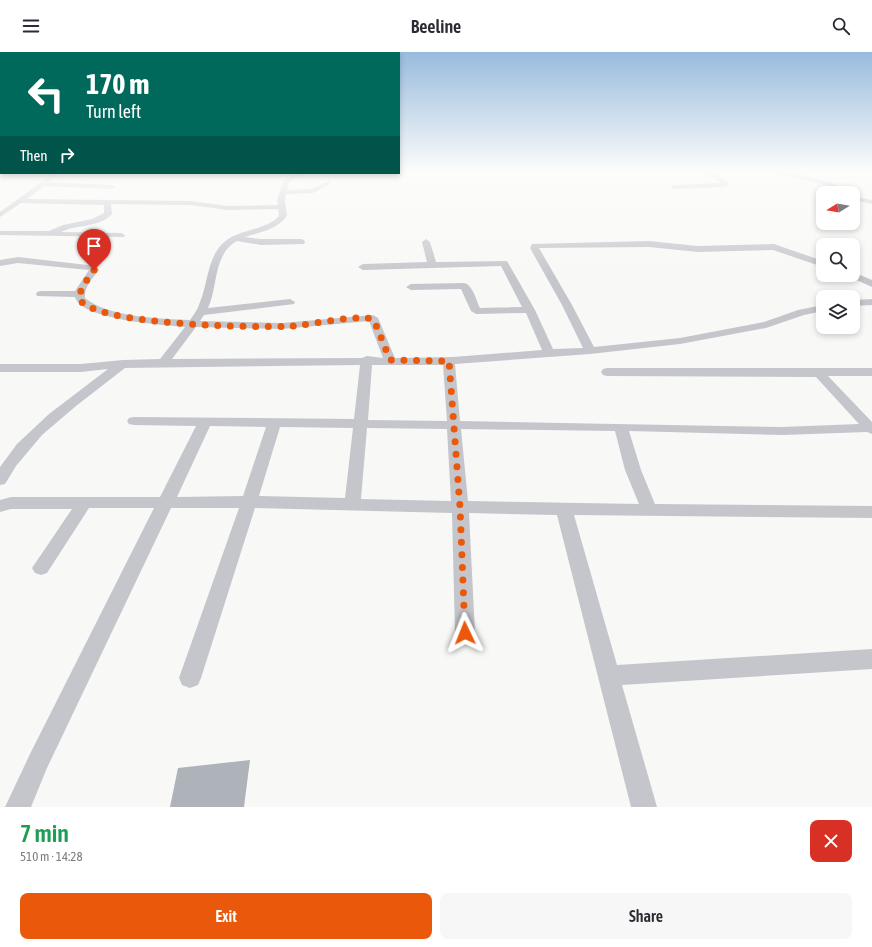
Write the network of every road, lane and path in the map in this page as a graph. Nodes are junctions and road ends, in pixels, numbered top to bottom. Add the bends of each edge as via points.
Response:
1 (14, 206) edge
2 (107, 206) edge
3 (213, 206) edge
4 (275, 206) edge
5 (281, 206) edge
6 (10, 209) junction
7 (0, 210) edge
8 (0, 215) edge
9 (0, 232) edge
10 (50, 234) junction
11 (120, 235) dead end
12 (236, 239) junction
13 (301, 242) dead end
14 (426, 242) dead end
15 (816, 262) edge
16 (0, 263) edge
17 (432, 265) junction
18 (363, 267) dead end
19 (860, 278) edge
20 (872, 284) edge
21 (411, 288) dead end
22 (41, 294) dead end
23 (80, 294) junction
24 (290, 302) dead end
25 (872, 302) edge
26 (860, 303) edge
27 (816, 309) edge
28 (530, 310) junction
29 (200, 312) junction
30 (192, 325) junction
31 (590, 351) junction
32 (549, 353) junction
33 (367, 360) junction
34 (390, 360) junction
35 (449, 361) junction
36 (163, 363) junction
37 (122, 364) junction
38 (0, 368) edge
39 (607, 372) dead end
40 (872, 372) edge
41 (823, 373) junction
42 (134, 421) dead end
43 (205, 422) junction
44 (274, 423) junction
45 (361, 424) junction
46 (453, 425) junction
47 (621, 427) junction
48 (871, 428) edge
49 (0, 480) edge
50 (166, 502) junction
51 (249, 502) junction
52 (84, 503) junction
53 (352, 504) junction
54 (0, 506) edge
55 (460, 507) junction
56 (564, 509) junction
57 (649, 510) junction
58 (872, 513) edge
59 (41, 568) dead end
60 (465, 633) dead end
61 (872, 659) edge
62 (608, 676) junction
63 (190, 678) dead end
64 (18, 807) edge
65 (644, 807) edge

1 - 6 street
2 - 10 street via 108,214 105,216 90,222 69,225
3 - 4 street
5 - 12 street via 281,220
6 - 7 street
6 - 8 street
9 - 10 street
10 - 11 street
12 - 13 street
12 - 29 street via 225,247 215,266 205,304
14 - 17 street
15 - 31 street via 774,247 698,249 649,244 535,246
16 - 23 street via 18,260 93,268
17 - 18 street
17 - 28 street via 504,263
19 - 20 street
21 - 28 street via 464,286 476,311
22 - 23 street
23 - 30 street via 82,302 104,313
24 - 29 street
25 - 26 street
27 - 31 street via 766,325 680,341
28 - 32 street
29 - 30 street
30 - 34 street via 279,327 370,318 374,320
30 - 36 street
31 - 32 street
32 - 35 street
33 - 34 street
33 - 36 street
33 - 45 street
34 - 35 street
35 - 46 street
36 - 37 street
37 - 38 street via 81,368
37 - 49 street via 44,425 16,453
39 - 41 street
40 - 41 street
41 - 48 street via 822,378
42 - 43 street
43 - 44 street
43 - 50 street
44 - 45 street
44 - 51 street
45 - 46 street
45 - 53 street
46 - 47 street
46 - 55 street
47 - 48 street via 782,430
47 - 57 street via 633,470
50 - 51 street
50 - 52 street
50 - 64 street
51 - 53 street
51 - 63 street
52 - 54 street via 11,503
52 - 59 street
53 - 55 street
55 - 56 street
55 - 60 street
56 - 57 street
56 - 62 street
57 - 58 street
61 - 62 street
62 - 65 street

